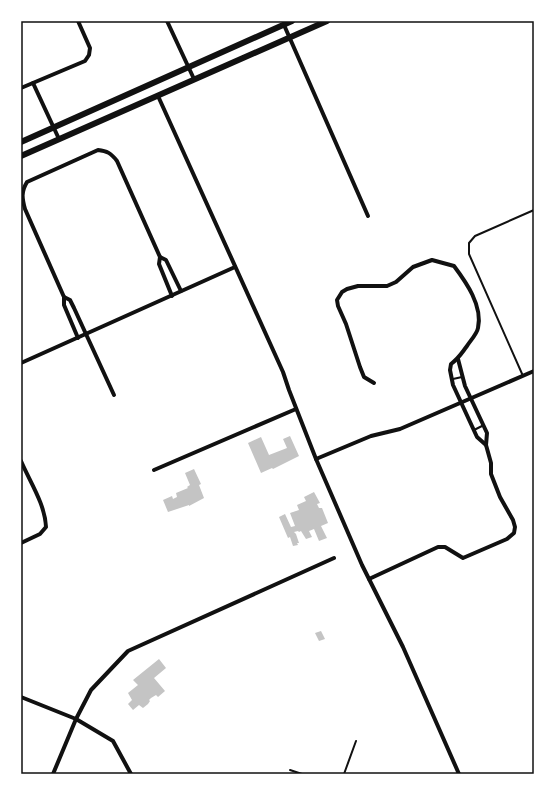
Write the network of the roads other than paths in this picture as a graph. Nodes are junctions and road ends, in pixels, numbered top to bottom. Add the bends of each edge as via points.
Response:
1 (78, 21) edge
2 (167, 21) edge
3 (292, 21) edge
4 (328, 21) edge
5 (284, 25) junction
6 (290, 38) junction
7 (188, 67) junction
8 (194, 79) junction
9 (33, 83) junction
10 (21, 88) edge
11 (158, 96) junction
12 (54, 127) junction
13 (59, 139) junction
14 (21, 142) edge
15 (21, 156) edge
16 (534, 210) edge
17 (368, 216) dead end
18 (160, 257) junction
19 (235, 267) junction
20 (171, 269) junction
21 (163, 273) junction
22 (182, 291) junction
23 (172, 296) junction
24 (64, 297) junction
25 (76, 311) junction
26 (68, 315) junction
27 (86, 334) junction
28 (78, 338) junction
29 (458, 359) junction
30 (21, 363) edge
31 (534, 371) edge
32 (463, 376) junction
33 (523, 376) junction
34 (451, 379) junction
35 (374, 383) dead end
36 (114, 395) dead end
37 (471, 398) junction
38 (461, 402) junction
39 (296, 409) junction
40 (484, 425) junction
41 (474, 430) junction
42 (486, 445) junction
43 (316, 460) junction
44 (21, 461) edge
45 (154, 470) dead end
46 (21, 542) edge
47 (334, 558) dead end
48 (369, 579) junction
49 (21, 697) edge
50 (76, 719) junction
51 (356, 741) dead end
52 (290, 770) dead end
53 (53, 774) edge
54 (131, 774) edge
55 (302, 774) edge
56 (344, 774) edge
57 (459, 774) edge

1 - 9 street via 90,48 85,61
2 - 7 street
3 - 5 main road
4 - 6 main road
5 - 6 street
5 - 7 main road
6 - 8 main road
6 - 17 street
7 - 8 street
7 - 12 main road
8 - 11 main road
9 - 10 street
9 - 12 street
11 - 13 main road
11 - 19 street
12 - 13 street
12 - 14 main road
13 - 15 main road
16 - 33 lane via 475,236 470,243 469,254
18 - 20 street via 166,260
18 - 21 street via 159,264
18 - 24 street via 117,161 106,151 98,150 27,182 22,190 25,209
19 - 22 street
19 - 39 street via 283,372
20 - 21 street
20 - 22 street
21 - 23 street
22 - 23 street
23 - 27 street
24 - 25 street via 70,300
24 - 26 street
25 - 26 street
25 - 27 street
26 - 28 street
27 - 28 street
27 - 36 street
28 - 30 street
29 - 32 street
29 - 34 street via 451,364
29 - 35 street via 478,329 476,303 454,266 432,260 413,267 396,282 387,286 358,286 347,289 337,300 364,377
31 - 33 street
32 - 34 lane
32 - 37 street
33 - 37 street
34 - 38 street
37 - 38 street
37 - 40 street
38 - 41 street
38 - 43 street via 400,429 371,436
39 - 43 street
39 - 45 street
40 - 41 lane
40 - 42 street via 487,433
41 - 42 street via 477,437
42 - 48 street via 491,474 513,520 514,533 463,558 446,547 438,547
43 - 48 street
44 - 46 street via 41,506 46,527 40,534
47 - 50 street via 128,652 91,690
48 - 57 street via 403,647
49 - 50 street
50 - 53 street
50 - 54 street via 113,741
51 - 56 lane
52 - 55 lane

